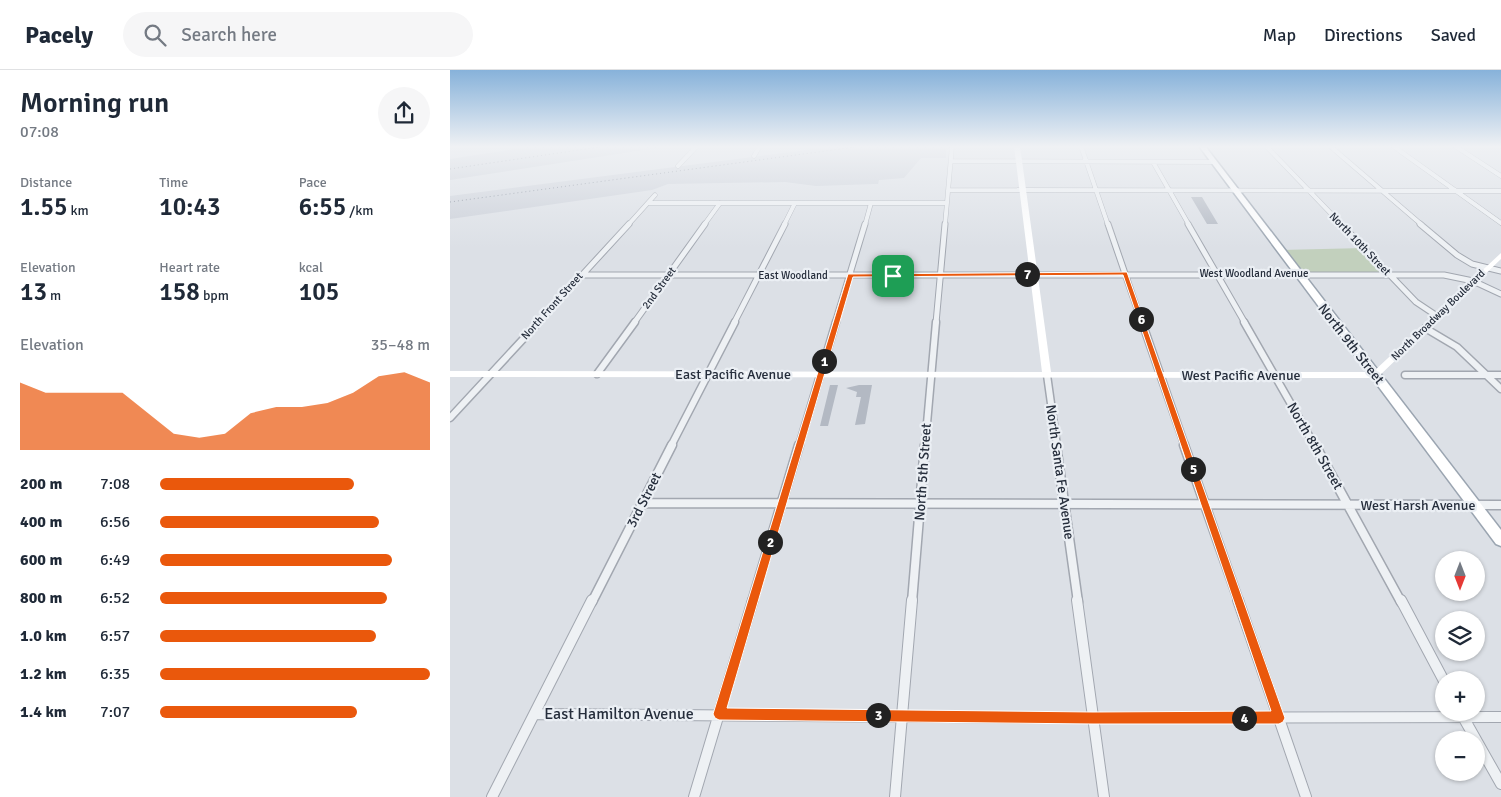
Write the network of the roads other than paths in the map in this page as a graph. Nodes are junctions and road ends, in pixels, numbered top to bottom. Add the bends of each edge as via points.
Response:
1 (949, 180) edge
2 (1022, 180) edge
3 (1093, 180) edge
4 (1164, 180) edge
5 (1228, 180) edge
6 (1298, 180) edge
7 (1369, 180) edge
8 (1440, 180) edge
9 (948, 190) junction
10 (1023, 190) junction
11 (1097, 190) junction
12 (1170, 191) junction
13 (1236, 191) junction
14 (1309, 191) junction
15 (1382, 191) junction
16 (1456, 191) junction
17 (1501, 191) edge
18 (655, 195) dead end
19 (648, 202) junction
20 (720, 203) junction
21 (795, 203) junction
22 (871, 203) junction
23 (947, 203) junction
24 (1501, 223) edge
25 (1501, 255) edge
26 (1486, 268) junction
27 (1501, 271) edge
28 (1125, 273) junction
29 (1217, 273) junction
30 (1297, 273) junction
31 (940, 274) junction
32 (1035, 274) junction
33 (1390, 274) junction
34 (581, 275) junction
35 (668, 275) junction
36 (759, 275) junction
37 (850, 276) junction
38 (1473, 281) junction
39 (1501, 294) edge
40 (1437, 316) junction
41 (1425, 328) junction
42 (450, 374) edge
43 (491, 374) junction
44 (597, 374) junction
45 (708, 374) junction
46 (820, 375) junction
47 (930, 375) junction
48 (1047, 375) junction
49 (1160, 375) junction
50 (1275, 375) junction
51 (1376, 375) junction
52 (1405, 375) dead end
53 (1488, 375) junction
54 (1501, 375) edge
55 (1501, 389) edge
56 (450, 418) edge
57 (643, 503) junction
58 (782, 504) junction
59 (921, 504) junction
60 (1065, 505) junction
61 (1205, 505) junction
62 (1349, 505) junction
63 (1475, 505) junction
64 (1501, 505) edge
65 (1501, 540) edge
66 (1439, 671) edge
67 (534, 714) junction
68 (719, 714) junction
69 (1435, 715) edge
70 (902, 716) junction
71 (1485, 716) edge
72 (1501, 717) edge
73 (1093, 718) junction
74 (1279, 718) junction
75 (1465, 721) edge
76 (1501, 784) edge
77 (492, 797) edge
78 (694, 797) edge
79 (895, 797) edge
80 (1104, 797) edge
81 (1306, 797) edge

1 - 9 street, North 5th Street
2 - 10 main road, North Santa Fe Avenue
3 - 11 street
4 - 12 street, North 8th Street
5 - 13 main road, North 9th Street
6 - 14 street, North 10th Street
7 - 15 street
8 - 16 street
9 - 10 street
9 - 23 street, North 5th Street
10 - 11 street
10 - 32 main road, North Santa Fe Avenue
11 - 12 street
11 - 28 street
12 - 13 street
12 - 29 street, North 8th Street
13 - 14 street
13 - 30 main road, North 9th Street
14 - 15 street
14 - 33 street, North 10th Street
15 - 16 street
15 - 26 street via 1457,255
16 - 17 street
16 - 24 street
18 - 19 street, North Front Street
19 - 20 street
19 - 34 street, North Front Street
20 - 21 street
20 - 35 street, 2nd Street
21 - 22 street
21 - 36 street, 3rd Street
22 - 23 street
22 - 37 street
23 - 31 street, North 5th Street
25 - 26 main road, North Broadway Boulevard
26 - 27 street
26 - 38 main road, North Broadway Boulevard
28 - 29 street, West Woodland Avenue
28 - 32 street, West Woodland Avenue
28 - 49 street
29 - 30 street, West Woodland Avenue
29 - 50 street, North 8th Street
30 - 33 street, West Woodland Avenue
30 - 51 main road, North 9th Street
31 - 32 street, East Woodland
31 - 37 street, East Woodland
31 - 47 street, North 5th Street
32 - 48 main road, North Santa Fe Avenue
33 - 38 street, West Woodland Avenue via 1444,274
33 - 40 street, North 10th Street via 1416,302
34 - 35 street, East Woodland
34 - 43 street, North Front Street
35 - 36 street, East Woodland
35 - 44 street, 2nd Street
36 - 37 street, East Woodland
36 - 45 street, 3rd Street
37 - 46 street
38 - 39 street, West Woodland Avenue
38 - 40 main road, North Broadway Boulevard
40 - 41 main road, North Broadway Boulevard
41 - 51 main road, North Broadway Boulevard
41 - 53 street via 1456,344
42 - 43 main road, East Pacific Avenue
43 - 44 main road, East Pacific Avenue
43 - 56 street, North Front Street
44 - 45 main road, East Pacific Avenue
45 - 46 main road, East Pacific Avenue
45 - 57 street, 3rd Street
46 - 47 main road, East Pacific Avenue
46 - 58 street
47 - 48 main road, East Pacific Avenue
47 - 59 street, North 5th Street
48 - 49 main road, West Pacific Avenue
48 - 60 street, North Santa Fe Avenue
49 - 50 main road, West Pacific Avenue
49 - 61 street
50 - 51 main road, West Pacific Avenue
50 - 62 street, North 8th Street
51 - 63 main road, North 9th Street
52 - 53 street
53 - 54 street
53 - 55 street
57 - 58 street, West Harsh Avenue
57 - 67 street, 3rd Street
58 - 59 street, West Harsh Avenue
58 - 68 street
59 - 60 street, West Harsh Avenue
59 - 70 street, North 5th Street
60 - 61 street, West Harsh Avenue
60 - 73 street, North Santa Fe Avenue
61 - 62 street, West Harsh Avenue
61 - 74 street
62 - 63 street, West Harsh Avenue
62 - 66 street, North 8th Street
63 - 64 street, West Harsh Avenue
63 - 65 main road, North 9th Street
67 - 68 street, East Hamilton Avenue
67 - 77 street, 3rd Street
68 - 70 street, East Hamilton Avenue
68 - 78 street
69 - 74 street, East Hamilton Avenue
70 - 73 street, East Hamilton Avenue
70 - 79 street, North 5th Street
71 - 72 street, East Hamilton Avenue
73 - 74 street, East Hamilton Avenue
73 - 80 street, North Santa Fe Avenue
74 - 81 street
75 - 76 street

